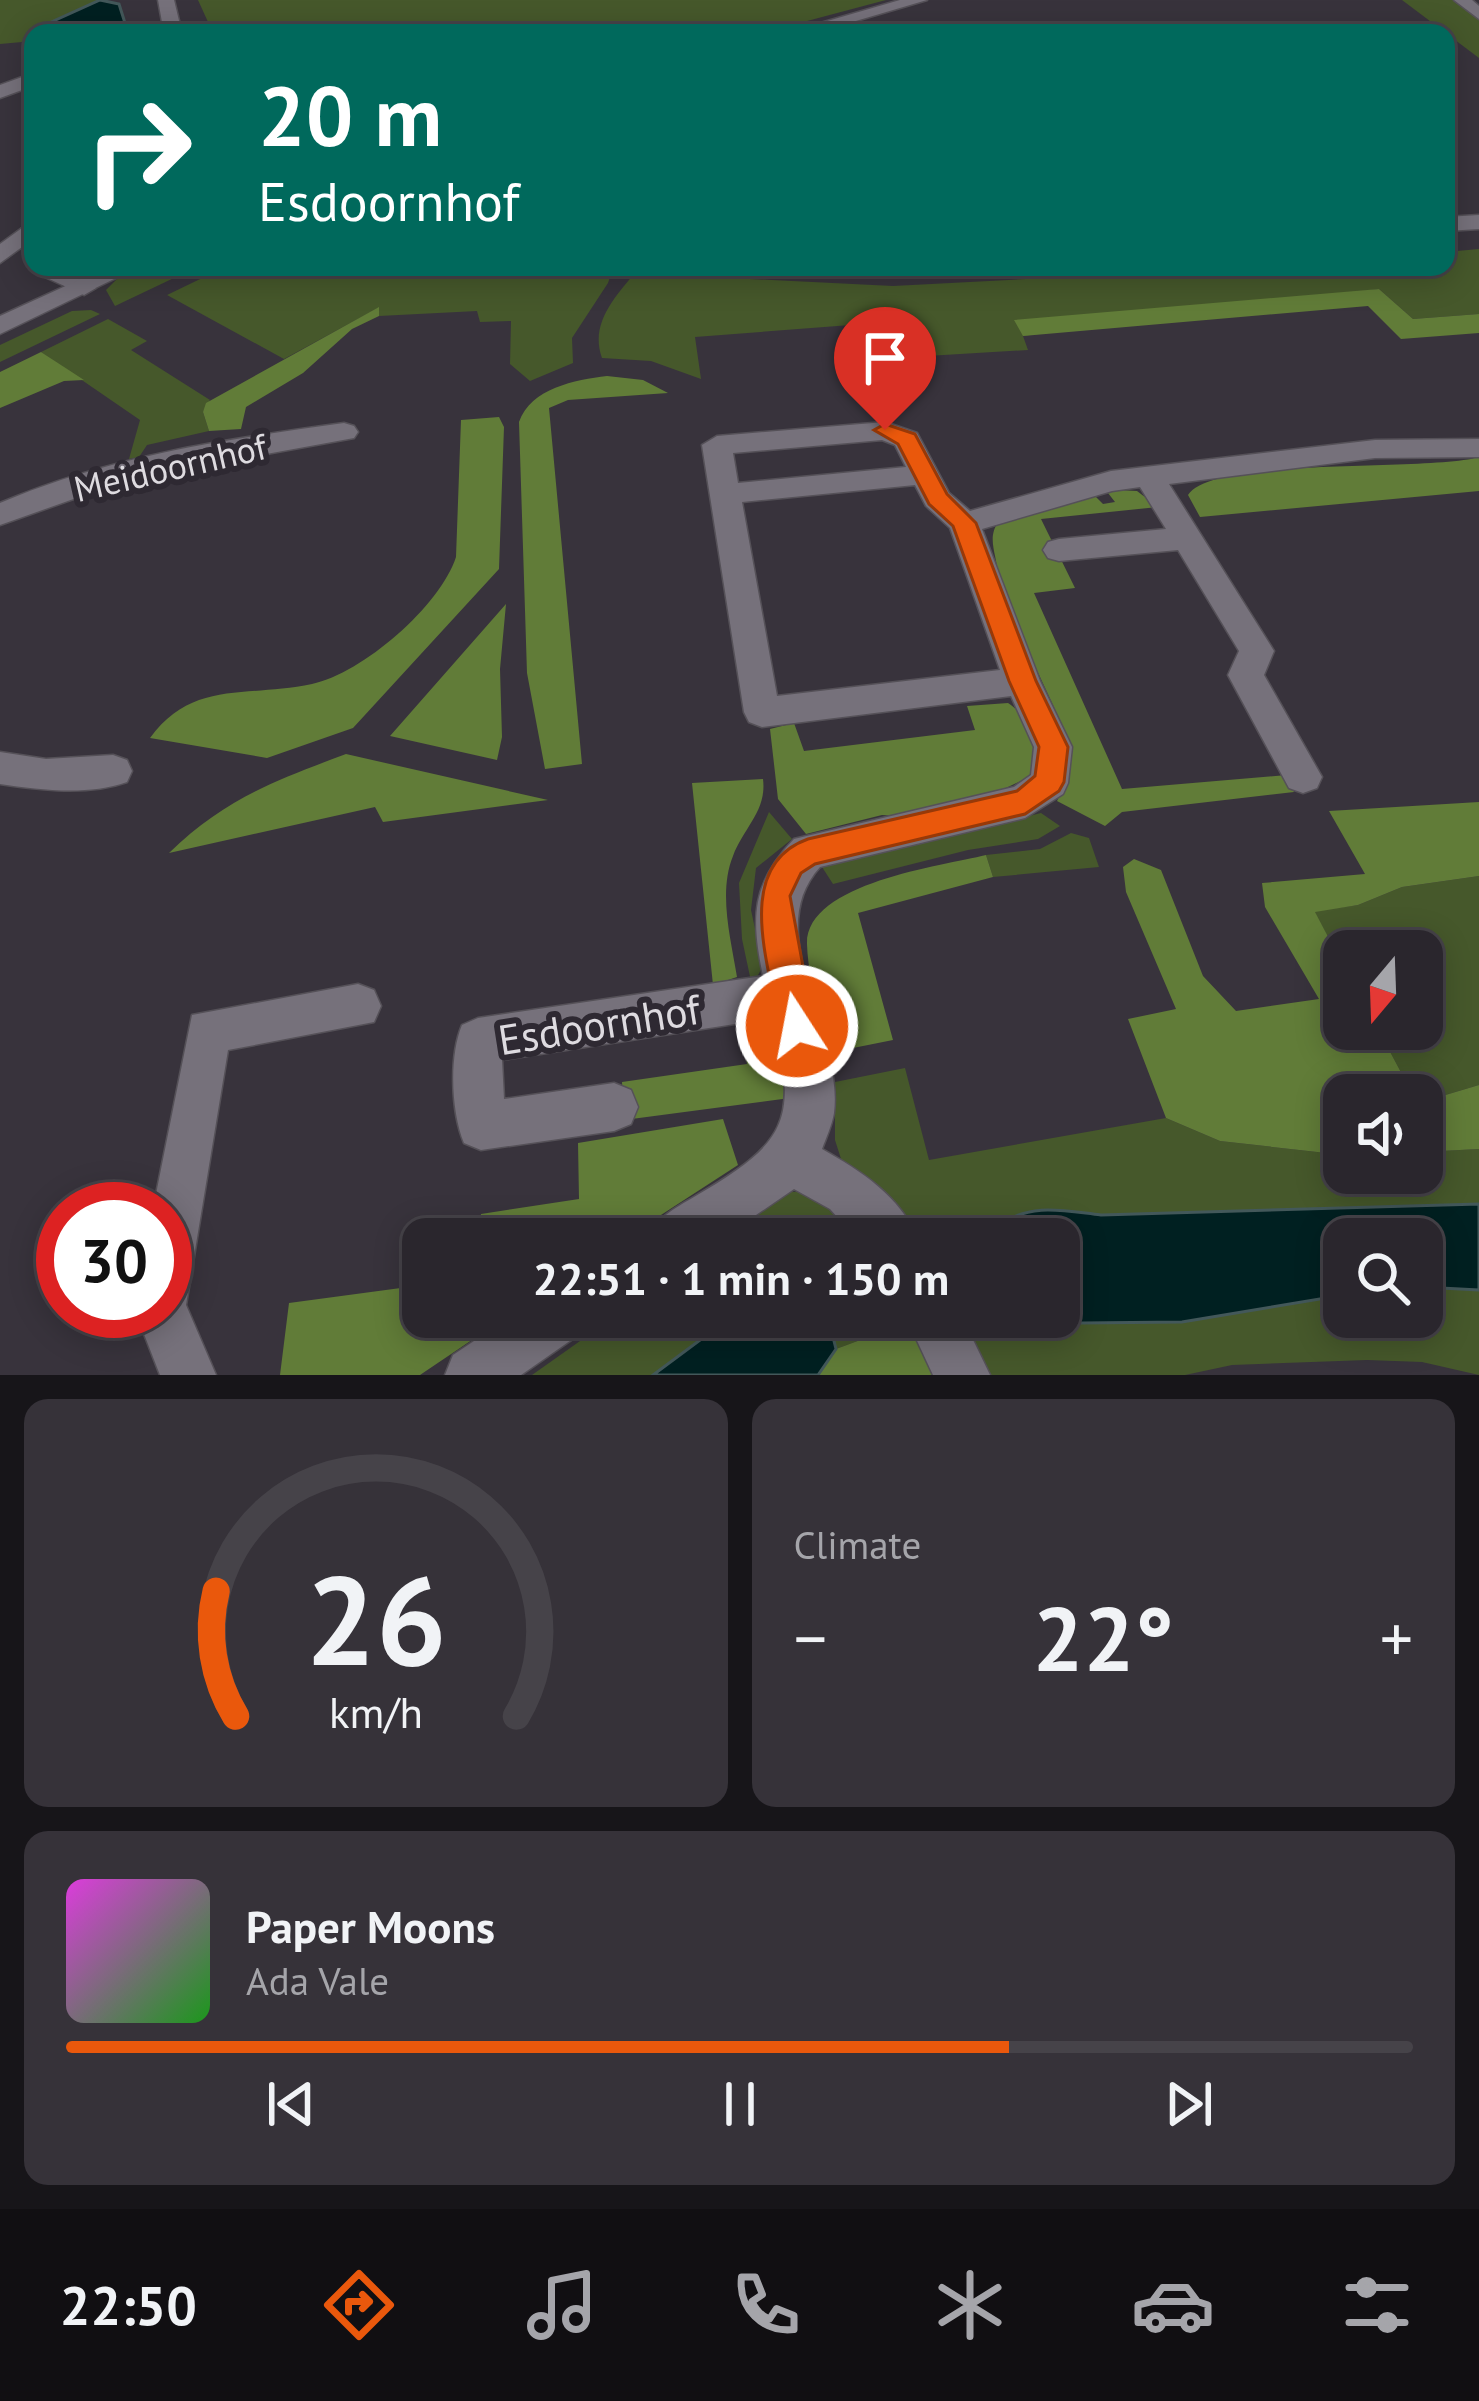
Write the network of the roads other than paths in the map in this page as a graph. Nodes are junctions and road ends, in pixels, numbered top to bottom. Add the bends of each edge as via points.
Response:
1 (919, 0) edge
2 (1462, 0) edge
3 (1472, 0) edge
4 (1479, 10) edge
5 (829, 24) edge
6 (60, 276) edge
7 (109, 276) edge
8 (84, 288) junction
9 (0, 326) edge
10 (344, 432) dead end
11 (1479, 448) edge
12 (923, 475) junction
13 (1150, 478) junction
14 (726, 494) junction
15 (0, 515) edge
16 (964, 523) junction
17 (1187, 538) junction
18 (1059, 550) dead end
19 (1022, 681) junction
20 (0, 768) edge
21 (113, 771) dead end
22 (1303, 776) dead end
23 (790, 994) junction
24 (358, 1006) dead end
25 (614, 1107) dead end
26 (790, 1160) junction
27 (183, 1182) edge
28 (707, 1218) edge
29 (873, 1218) edge
30 (173, 1338) edge
31 (527, 1338) edge
32 (944, 1338) edge
33 (188, 1375) edge
34 (473, 1375) edge
35 (962, 1375) edge

1 - 5 street
2 - 4 street
3 - 4 street
6 - 8 street
7 - 8 street
8 - 9 street
10 - 15 street, Meidoornhof via 112,474
11 - 13 street via 1375,449
12 - 14 street
12 - 14 street via 907,439 885,430 717,445
12 - 16 street
13 - 16 street via 1111,481
13 - 17 street
14 - 19 street via 762,712
16 - 19 street
17 - 18 street
17 - 22 street via 1257,651 1246,675
19 - 23 street via 1053,747 1049,782 1025,802 808,852 789,864 774,896
20 - 21 street
23 - 25 street, Esdoornhof via 478,1041 482,1126
23 - 26 street via 812,1110
24 - 27 street via 208,1031
26 - 28 street
26 - 29 street via 848,1191
30 - 33 street
31 - 34 street
32 - 35 street

